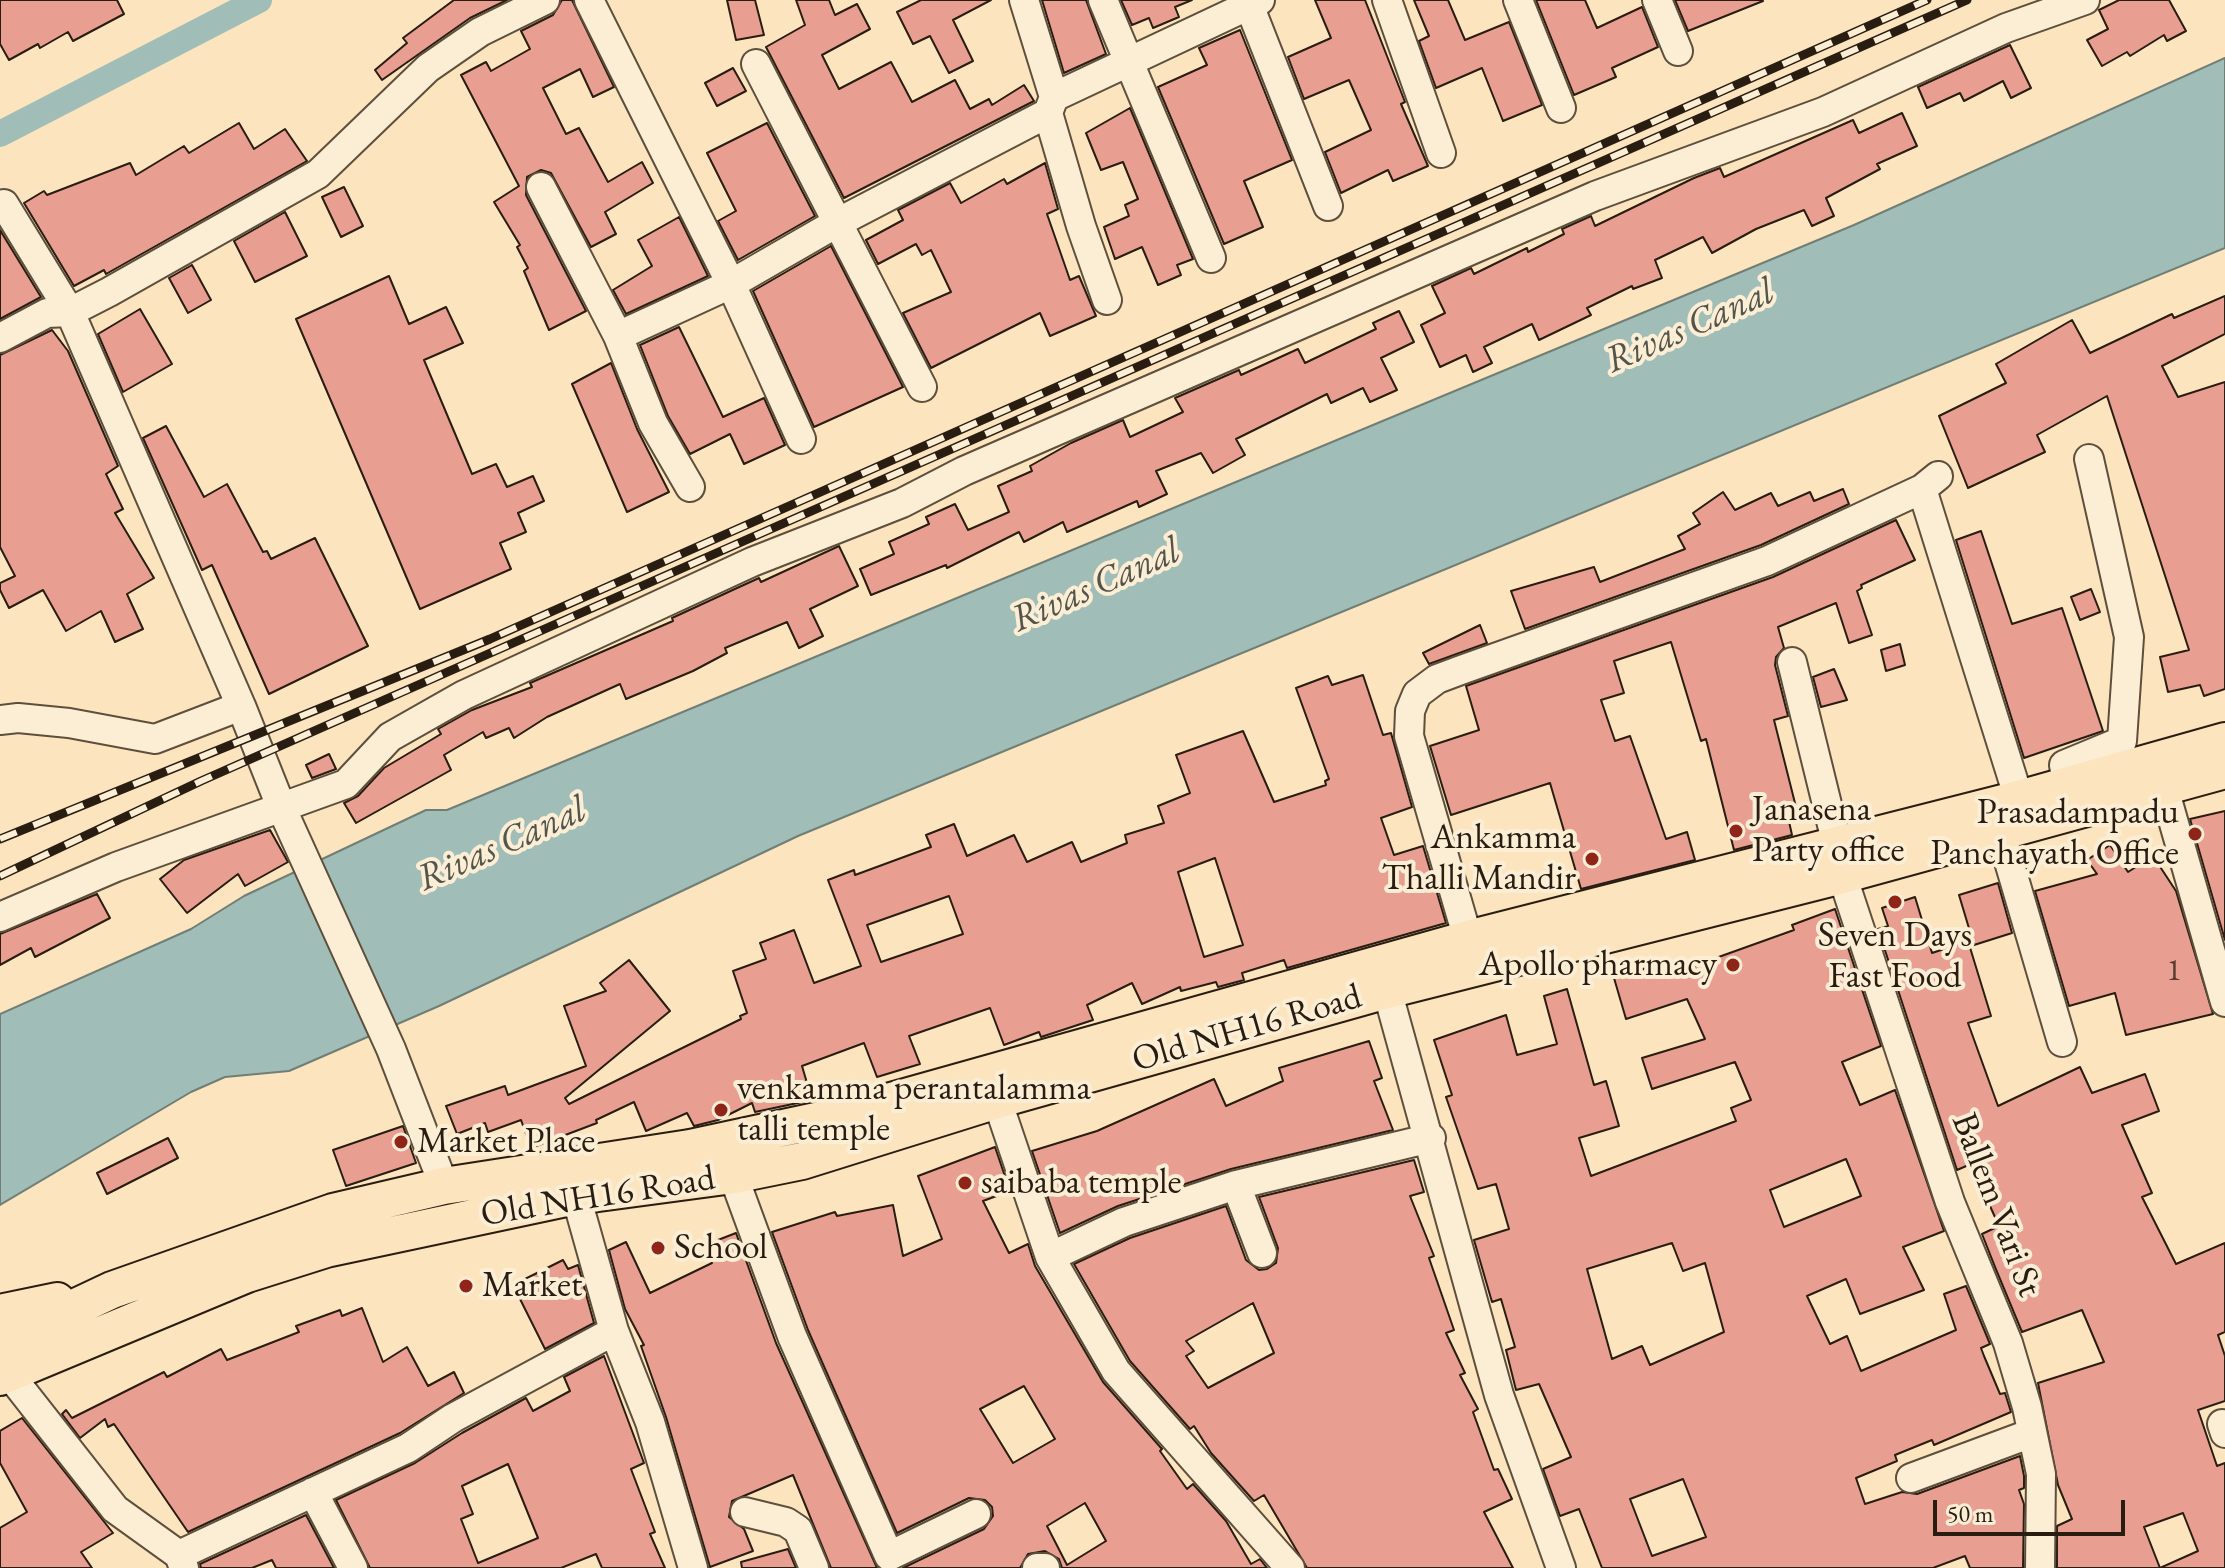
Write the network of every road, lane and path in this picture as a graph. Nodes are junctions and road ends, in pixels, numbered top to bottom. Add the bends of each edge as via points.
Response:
1 (545, 0) edge
2 (589, 0) edge
3 (1024, 0) edge
4 (1103, 0) edge
5 (1387, 0) edge
6 (1518, 0) edge
7 (1657, 0) edge
8 (2085, 0) edge
9 (1254, 2) edge
10 (1678, 51) dead end
11 (1130, 61) junction
12 (756, 64) dead end
13 (1051, 105) junction
14 (1561, 108) dead end
15 (1441, 153) dead end
16 (541, 187) dead end
17 (1, 199) edge
18 (1328, 206) dead end
19 (835, 224) junction
20 (1211, 258) dead end
21 (731, 284) junction
22 (1107, 300) dead end
23 (70, 312) junction
24 (618, 336) junction
25 (0, 338) edge
26 (922, 387) dead end
27 (801, 439) dead end
28 (2089, 459) dead end
29 (690, 487) dead end
30 (1792, 662) dead end
31 (241, 706) junction
32 (0, 720) edge
33 (2225, 741) edge
34 (2225, 770) edge
35 (2067, 785) junction
36 (2163, 785) junction
37 (2019, 799) junction
38 (282, 809) junction
39 (2000, 831) junction
40 (1840, 860) junction
41 (0, 917) edge
42 (1468, 939) junction
43 (1387, 990) junction
44 (2224, 997) edge
45 (2062, 1042) dead end
46 (997, 1100) junction
47 (1431, 1138) junction
48 (733, 1175) junction
49 (1236, 1185) junction
50 (444, 1186) junction
51 (576, 1196) junction
52 (1262, 1253) dead end
53 (1050, 1257) junction
54 (112, 1290) junction
55 (0, 1313) edge
56 (614, 1331) junction
57 (3, 1365) edge
58 (2032, 1433) junction
59 (1911, 1478) dead end
60 (313, 1492) junction
61 (745, 1512) dead end
62 (976, 1514) dead end
63 (182, 1562) edge
64 (353, 1568) edge
65 (693, 1568) edge
66 (814, 1568) edge
67 (1037, 1568) edge
68 (1045, 1568) edge
69 (1290, 1568) edge
70 (1561, 1568) edge
71 (2040, 1568) edge

1 - 23 street via 480,32 428,68 318,174
2 - 21 street
3 - 13 street
4 - 11 street
5 - 15 street
6 - 14 street
7 - 10 street
8 - 38 street via 2006,28 1823,112 1595,196 964,471 902,503 752,562 464,695 390,737 346,784
9 - 11 street
9 - 18 street
11 - 13 street
11 - 20 street
12 - 19 street
13 - 19 street
13 - 22 street via 1081,226
16 - 24 street
17 - 23 street
19 - 21 street
19 - 26 street
21 - 24 street
21 - 27 street
23 - 25 street via 47,313
23 - 31 street
24 - 29 street via 653,423
28 - 35 street via 2129,637 2122,741 2064,765
30 - 40 street, Ballem Vari St
31 - 32 street via 155,739 69,723
31 - 38 street
33 - 35 main road, Old NH16 Road
34 - 36 main road, Old NH16 Road
35 - 37 main road, Old NH16 Road
36 - 39 main road, Old NH16 Road
36 - 44 street
37 - 40 main road, Old NH16 Road
37 - 42 street via 1930,482 1767,561 1437,679 1417,694 1409,736
38 - 41 street via 116,867
38 - 50 street via 391,1049
39 - 40 main road, Old NH16 Road
39 - 45 street
40 - 42 main road, Old NH16 Road
40 - 43 main road, Old NH16 Road
40 - 58 street, Ballem Vari St via 1950,1202 2008,1343
42 - 50 main road, Old NH16 Road via 834,1117 690,1148
43 - 46 main road, Old NH16 Road
43 - 47 street
46 - 48 main road, Old NH16 Road via 802,1161
46 - 53 street
47 - 49 street
47 - 70 street via 1428,1147 1499,1395
48 - 51 main road, Old NH16 Road
48 - 62 street via 792,1336 889,1556
49 - 52 street
49 - 53 street via 1124,1222
50 - 54 main road, Old NH16 Road via 333,1212
51 - 56 street
51 - 57 main road, Old NH16 Road via 326,1249
53 - 69 street via 1116,1371
54 - 55 main road
54 - 57 main road, Old NH16 Road
56 - 60 street via 408,1448
56 - 65 street via 650,1422
57 - 63 street via 115,1509
58 - 59 street
58 - 71 street, Ballem Vari St via 2042,1498
60 - 63 street
60 - 64 street
61 - 66 street via 798,1530
67 - 68 street

